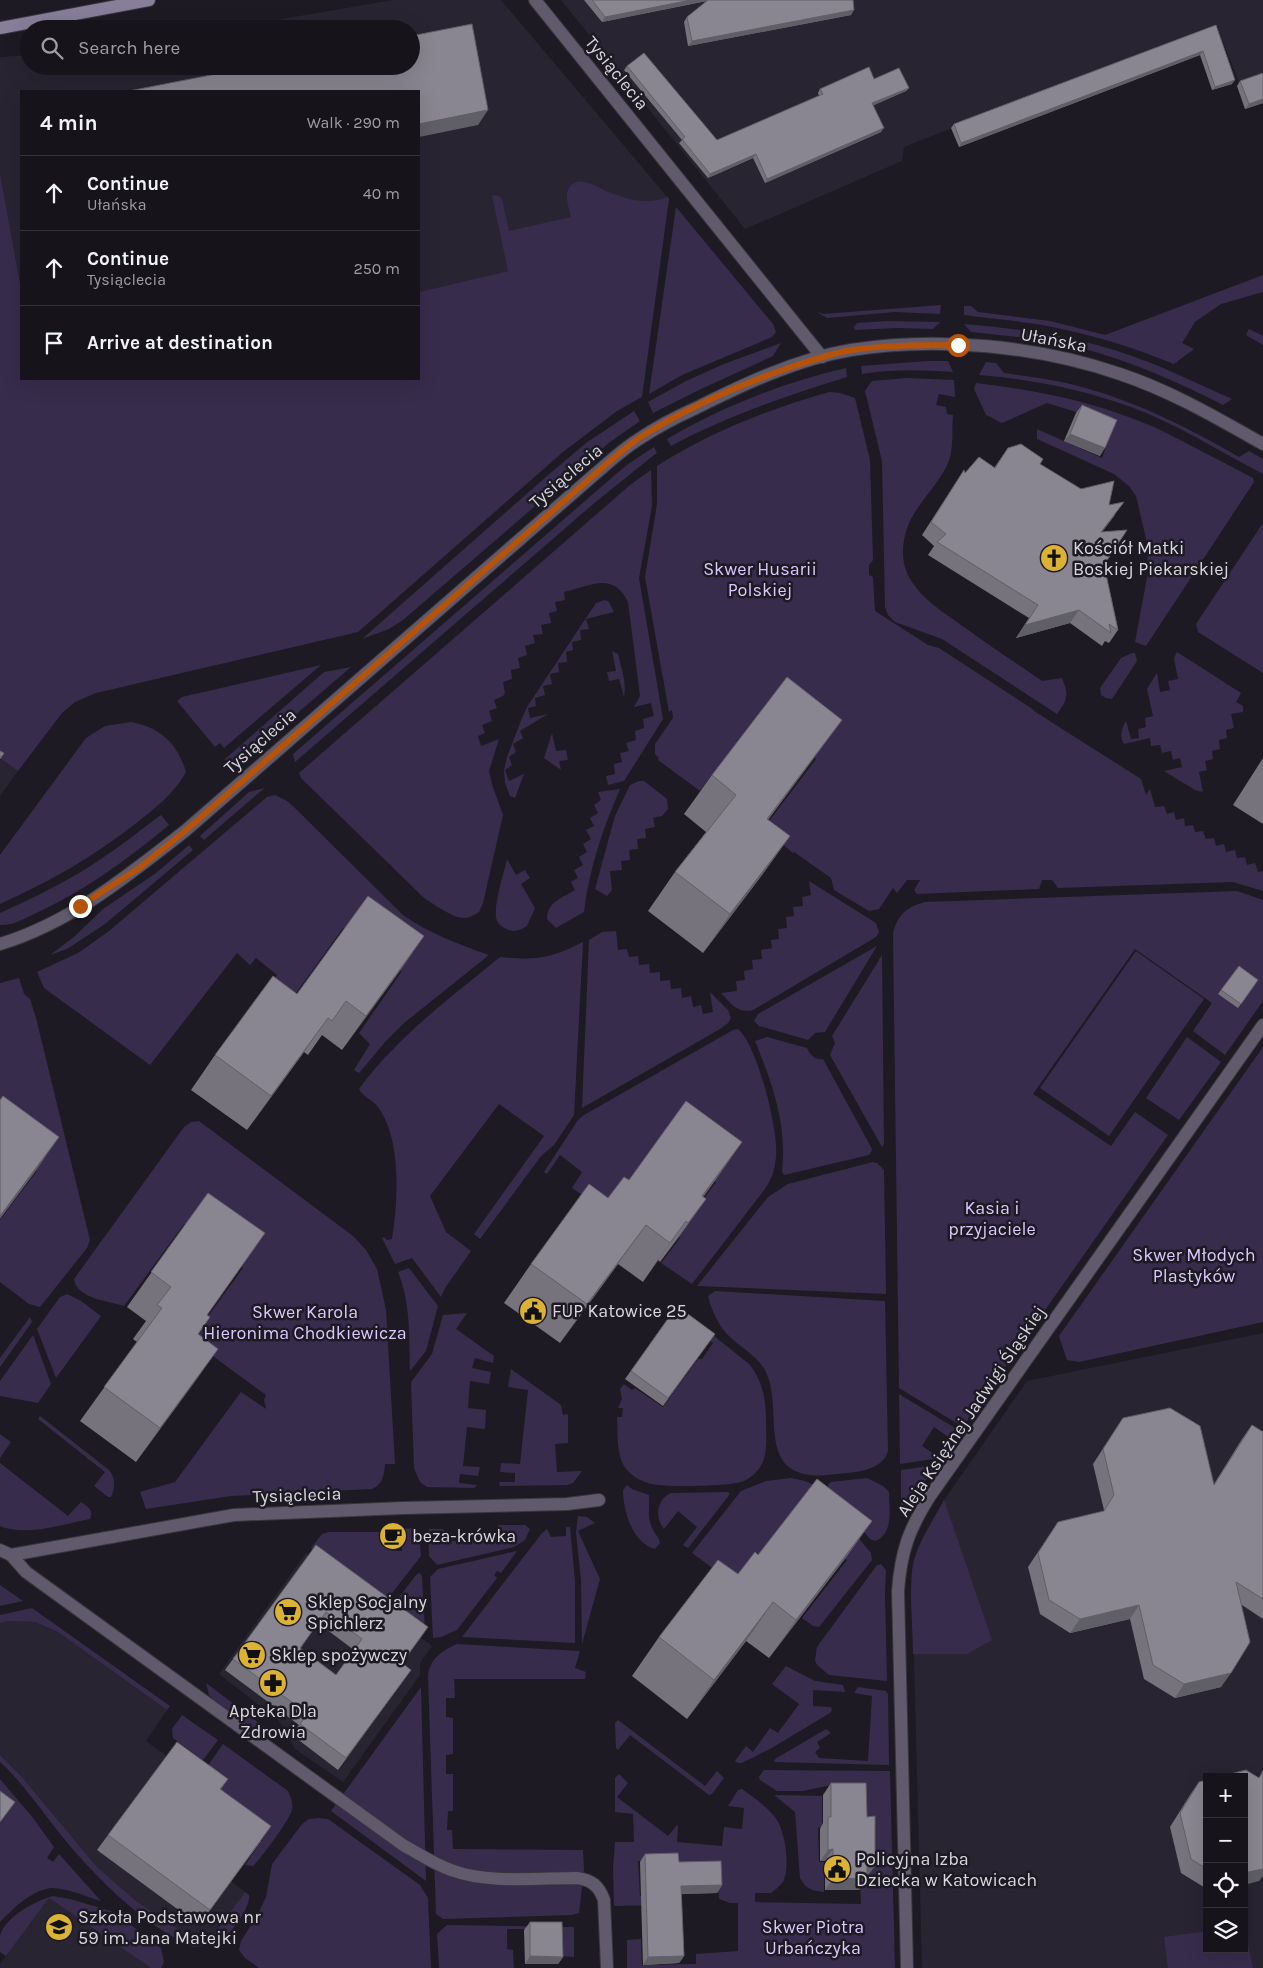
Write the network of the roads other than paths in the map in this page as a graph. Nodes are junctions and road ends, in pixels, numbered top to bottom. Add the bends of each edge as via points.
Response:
1 (149, 0) edge
2 (535, 0) edge
3 (109, 4) edge
4 (36, 20) edge
5 (20, 24) edge
6 (0, 28) edge
7 (822, 357) junction
8 (1263, 444) edge
9 (0, 944) edge
10 (1263, 1025) edge
11 (599, 1500) dead end
12 (6, 1553) edge
13 (607, 1968) edge
14 (907, 1968) edge

1 - 3 main road
2 - 7 street, Tysiąclecia
3 - 4 main road
5 - 6 main road
7 - 8 street, Ułańska via 902,345 986,347 1045,355 1121,374 1169,393
7 - 9 street, Tysiąclecia via 764,376 638,439 139,868 96,898 50,923
10 - 14 street, Aleja Księżnej Jadwigi Śląskiej via 930,1496 905,1544 898,1591
11 - 12 street, Tysiąclecia via 567,1504 234,1515
12 - 13 street via 26,1572 223,1716 403,1845 431,1861 472,1876 577,1878 595,1884 604,1900

